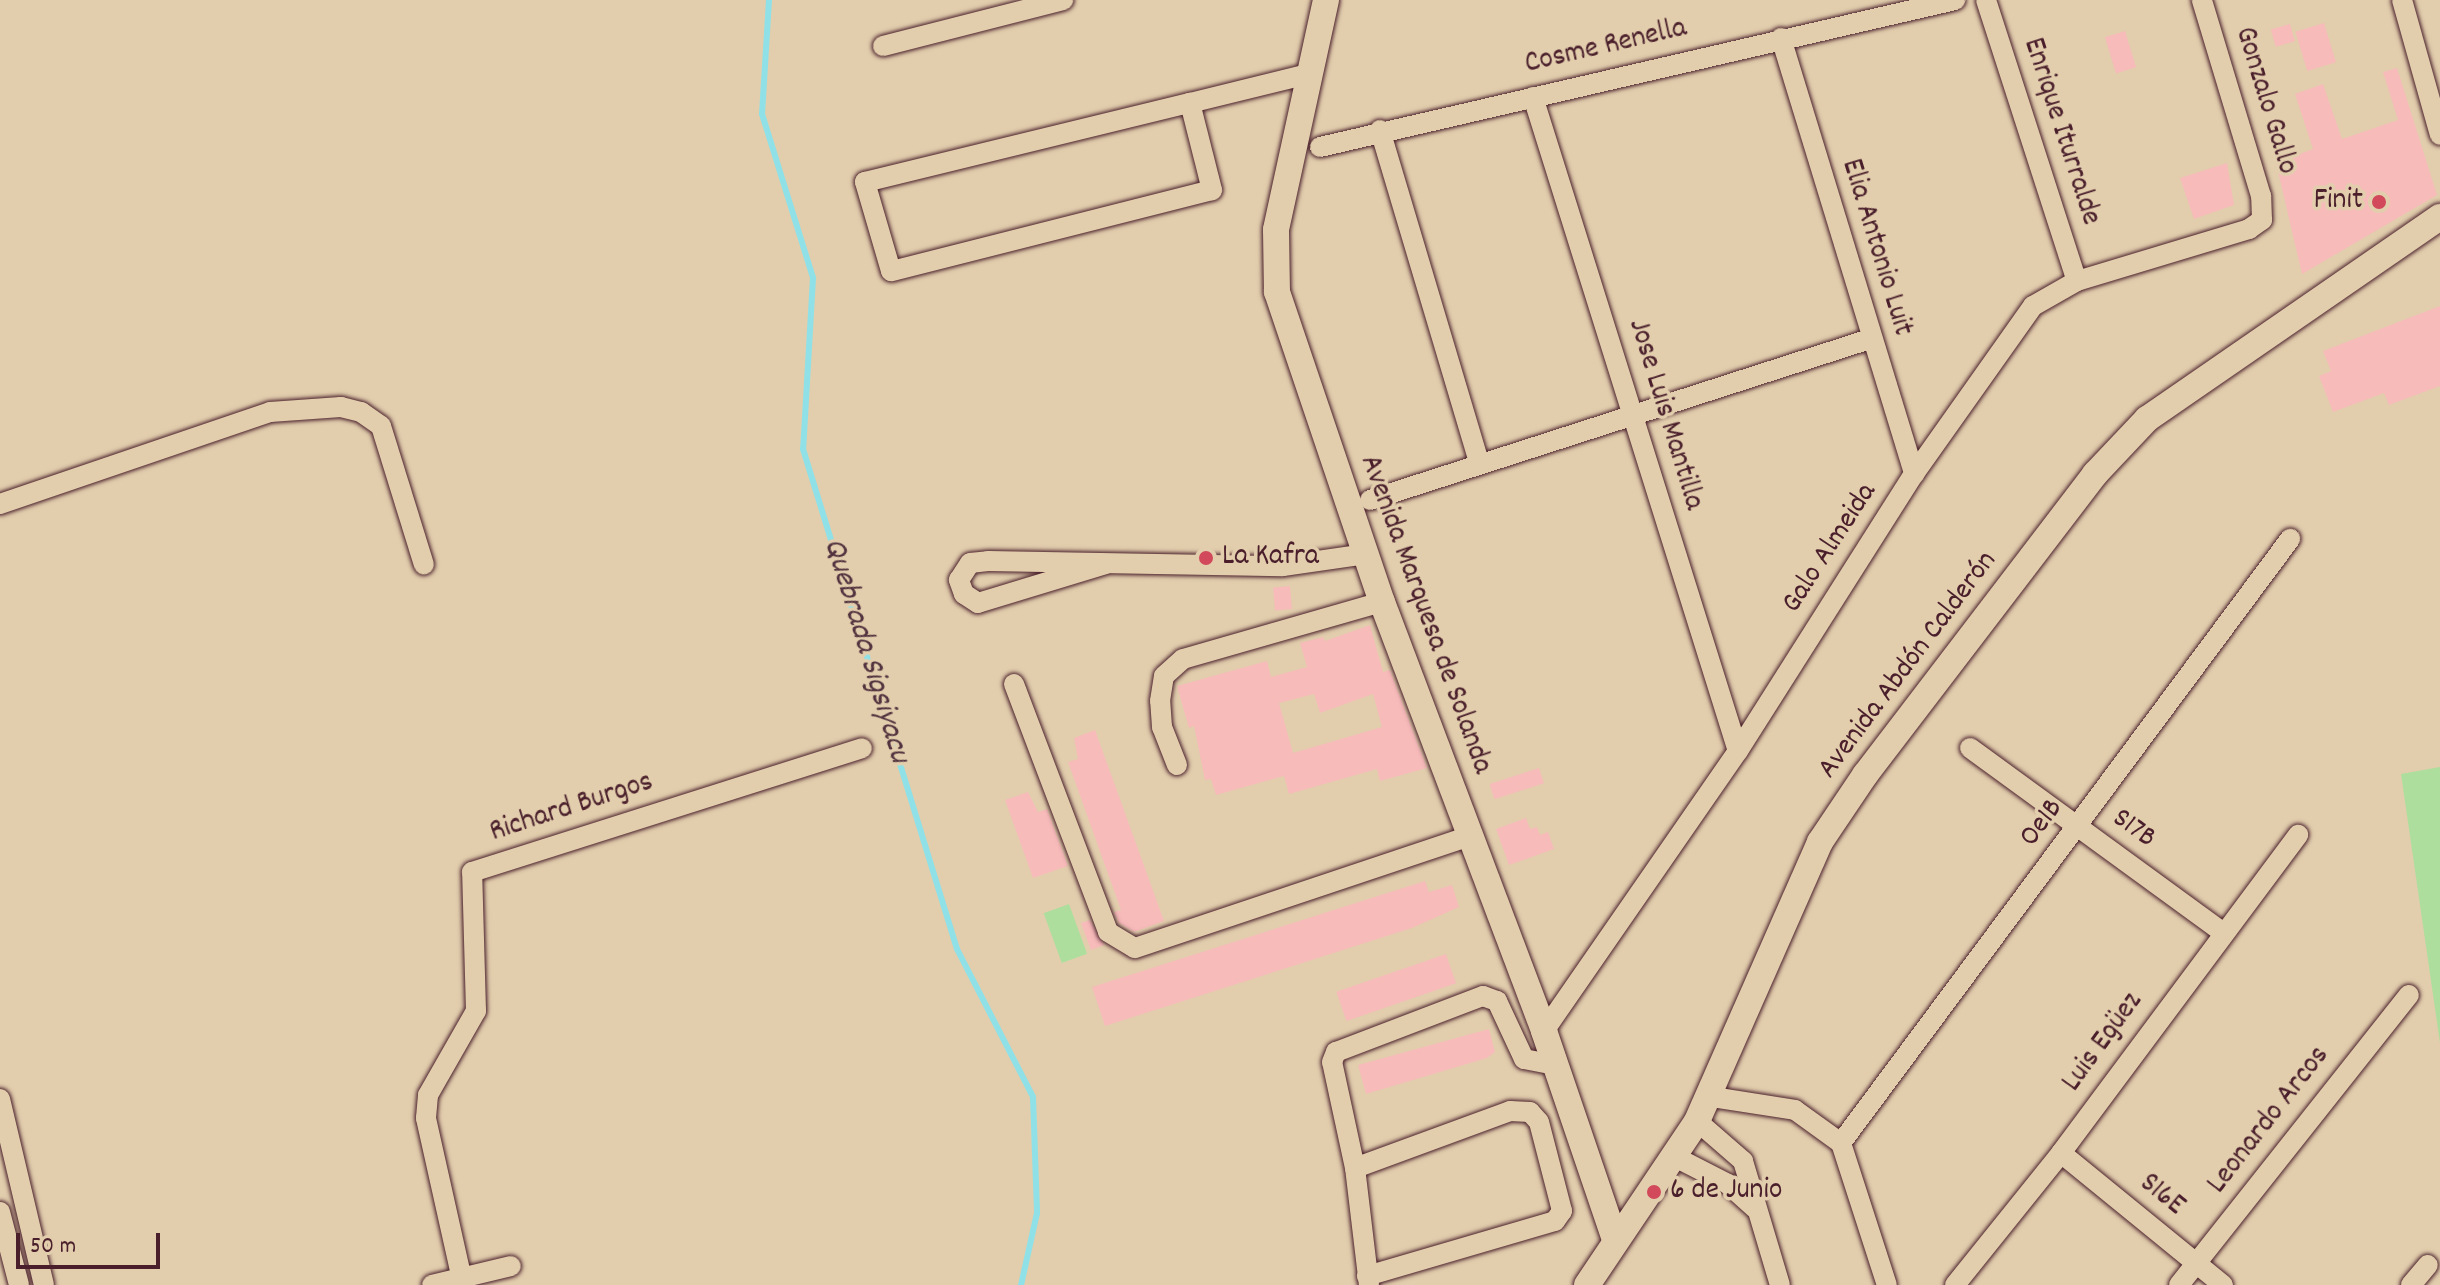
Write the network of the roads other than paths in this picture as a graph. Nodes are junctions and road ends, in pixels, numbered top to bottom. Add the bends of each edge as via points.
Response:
1 (1063, 0) edge
2 (1326, 0) edge
3 (1955, 0) edge
4 (1986, 0) edge
5 (2202, 0) edge
6 (2402, 0) edge
7 (1781, 38) junction
8 (883, 46) dead end
9 (1308, 74) junction
10 (1533, 97) junction
11 (1190, 103) junction
12 (1380, 130) junction
13 (2440, 135) edge
14 (1320, 147) dead end
15 (2440, 217) edge
16 (2262, 220) joint
17 (2077, 281) junction
18 (1870, 339) junction
19 (1634, 417) junction
20 (1479, 463) junction
21 (1914, 474) junction
22 (1370, 500) dead end
23 (0, 504) edge
24 (2290, 539) dead end
25 (1366, 554) junction
26 (1106, 564) junction
27 (424, 565) dead end
28 (1382, 602) junction
29 (1014, 684) dead end
30 (862, 748) dead end
31 (1970, 748) dead end
32 (1738, 751) junction
33 (1177, 765) dead end
34 (2078, 827) junction
35 (1472, 835) junction
36 (2298, 835) dead end
37 (2222, 932) junction
38 (2409, 995) dead end
39 (1544, 1031) junction
40 (1556, 1065) junction
41 (0, 1099) edge
42 (1702, 1108) junction
43 (1841, 1143) junction
44 (2061, 1153) junction
45 (1677, 1158) junction
46 (1355, 1168) junction
47 (1755, 1208) junction
48 (0, 1212) edge
49 (1615, 1240) junction
50 (2196, 1263) junction
51 (2428, 1265) dead end
52 (511, 1266) dead end
53 (461, 1275) junction
54 (1368, 1280) edge
55 (19, 1285) edge
56 (44, 1285) edge
57 (432, 1285) edge
58 (1587, 1285) edge
59 (1780, 1285) edge
60 (1887, 1285) edge
61 (1955, 1285) edge
62 (2179, 1285) edge
63 (2223, 1285) edge
64 (2411, 1285) edge

1 - 8 street
2 - 9 street, Avenida Marquesa de Solanda
3 - 7 street, Cosme Renella
4 - 17 street, Enrique Iturralde
5 - 16 street, Gonzalo Gallo via 2261,196
6 - 13 street
7 - 10 street, Cosme Renella
7 - 18 street, Elia Antonio Luit
9 - 11 street
9 - 25 street, Avenida Marquesa de Solanda via 1276,230 1277,292
10 - 12 street, Cosme Renella
10 - 19 street, Jose Luis Mantilla
11 - 11 street via 865,182 891,271 1212,190
12 - 14 street, Cosme Renella
12 - 20 street
15 - 42 street, Avenida Abdón Calderón via 2147,419 2095,474 1865,775 1820,842
16 - 17 street, Galo Almeida via 2249,229
17 - 21 street, Galo Almeida via 2033,306
18 - 19 street
18 - 21 street, Elia Antonio Luit
19 - 20 street
19 - 32 street, Jose Luis Mantilla
20 - 22 street
21 - 32 street, Galo Almeida
23 - 27 street via 270,412 341,407 361,412 381,426
24 - 34 street, Oe1B
25 - 26 street via 1283,566
25 - 28 street, Avenida Marquesa de Solanda
26 - 26 street via 988,561 970,563 959,580 964,594 978,603
28 - 33 street via 1183,659 1164,676 1160,701 1162,727
28 - 35 street, Avenida Marquesa de Solanda
29 - 35 street via 1108,932 1135,948
30 - 53 street, Richard Burgos via 472,872 476,1011 428,1095 426,1118
31 - 34 street, S17B
32 - 39 street, Galo Almeida
34 - 37 street, S17B
34 - 43 street, Oe1B
35 - 39 street, Avenida Marquesa de Solanda
36 - 37 street, Luis Egüez
37 - 44 street, Luis Egüez
38 - 50 street, Leonardo Arcos
39 - 40 street, Avenida Marquesa de Solanda
40 - 46 street via 1524,1059 1490,996 1344,1046 1332,1062
40 - 49 street, Avenida Marquesa de Solanda
41 - 56 street
42 - 43 street via 1795,1110
42 - 45 street, Avenida Abdón Calderón
42 - 47 street via 1737,1151
43 - 60 street
44 - 50 street, S16E
44 - 61 street, Luis Egüez
45 - 47 street via 1728,1184
45 - 49 street, Avenida Abdón Calderón
46 - 54 street
46 - 54 street via 1510,1111 1530,1112 1539,1122 1562,1211 1555,1221
47 - 59 street
48 - 55 street
49 - 58 street, Avenida Abdón Calderón
50 - 62 street, Leonardo Arcos
50 - 63 street, S16E
51 - 64 street
52 - 53 street
53 - 57 street

